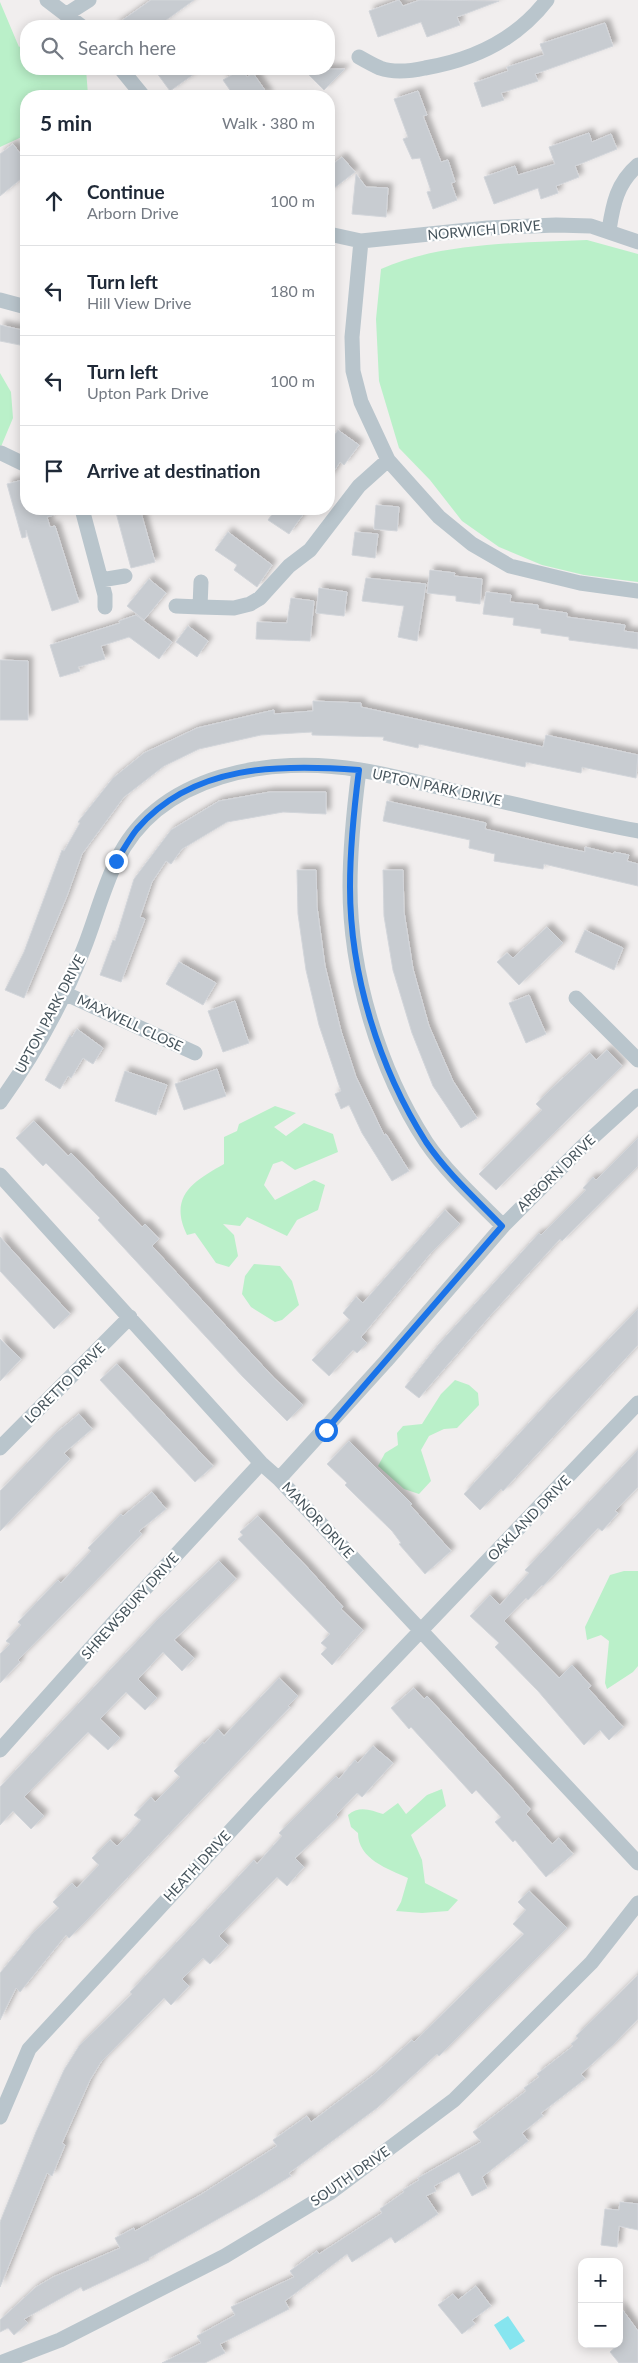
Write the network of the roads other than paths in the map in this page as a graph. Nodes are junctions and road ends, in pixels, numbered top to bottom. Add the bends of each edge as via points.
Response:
1 (47, 0) edge
2 (90, 0) edge
3 (547, 0) edge
4 (67, 14) junction
5 (74, 20) edge
6 (359, 57) dead end
7 (126, 75) edge
8 (138, 90) edge
9 (638, 165) edge
10 (609, 230) junction
11 (335, 235) edge
12 (361, 241) junction
13 (638, 242) edge
14 (0, 300) edge
15 (20, 305) edge
16 (1, 454) edge
17 (388, 460) junction
18 (20, 462) edge
19 (84, 515) edge
20 (125, 576) dead end
21 (101, 580) junction
22 (201, 582) dead end
23 (638, 591) edge
24 (176, 606) dead end
25 (104, 608) dead end
26 (200, 608) junction
27 (359, 770) junction
28 (638, 831) edge
29 (64, 993) junction
30 (576, 998) dead end
31 (195, 1053) dead end
32 (638, 1060) edge
33 (638, 1096) edge
34 (0, 1102) edge
35 (0, 1175) edge
36 (502, 1226) junction
37 (130, 1317) junction
38 (638, 1403) edge
39 (0, 1448) edge
40 (261, 1463) junction
41 (279, 1479) junction
42 (420, 1632) junction
43 (0, 1750) edge
44 (638, 1863) edge
45 (638, 1903) edge
46 (0, 2117) edge
47 (0, 2363) edge

1 - 4 street
2 - 4 street
3 - 6 street via 515,31 486,50 452,63 407,71 381,68
4 - 5 street
7 - 8 street
9 - 10 street via 626,175 614,199
10 - 12 street, NORWICH DRIVE via 556,225 488,228
10 - 13 street, NORWICH DRIVE
11 - 12 street, NORWICH DRIVE
12 - 17 street via 352,336 353,371 361,402
14 - 15 street
16 - 18 street
17 - 23 street via 439,517 472,544 510,566 580,583
17 - 26 street via 359,486 310,550 289,566 260,598 234,608
19 - 21 street
20 - 21 street
21 - 25 street
22 - 26 street
24 - 26 street
27 - 28 street, UPTON PARK DRIVE
27 - 29 street, UPTON PARK DRIVE via 290,766 252,770 222,776 190,788 160,808 136,830 116,861 84,950
27 - 36 street via 351,858 353,927 357,961 386,1065 426,1142 449,1172
29 - 31 street, MAXWELL CLOSE
29 - 34 street, UPTON PARK DRIVE via 30,1057
30 - 32 street
33 - 36 street, ARBORN DRIVE
35 - 37 street, MANOR DRIVE
36 - 41 street, ARBORN DRIVE
37 - 39 street, LORETTO DRIVE
37 - 40 street, MANOR DRIVE
38 - 42 street, OAKLAND DRIVE
40 - 41 street, MANOR DRIVE
40 - 43 street, SHREWSBURY DRIVE
41 - 42 street, MANOR DRIVE
42 - 44 street, MANOR DRIVE
42 - 46 street, HEATH DRIVE via 252,1807 29,2049
45 - 47 street, SOUTH DRIVE via 591,1963 454,2100 331,2192 216,2260 60,2340

